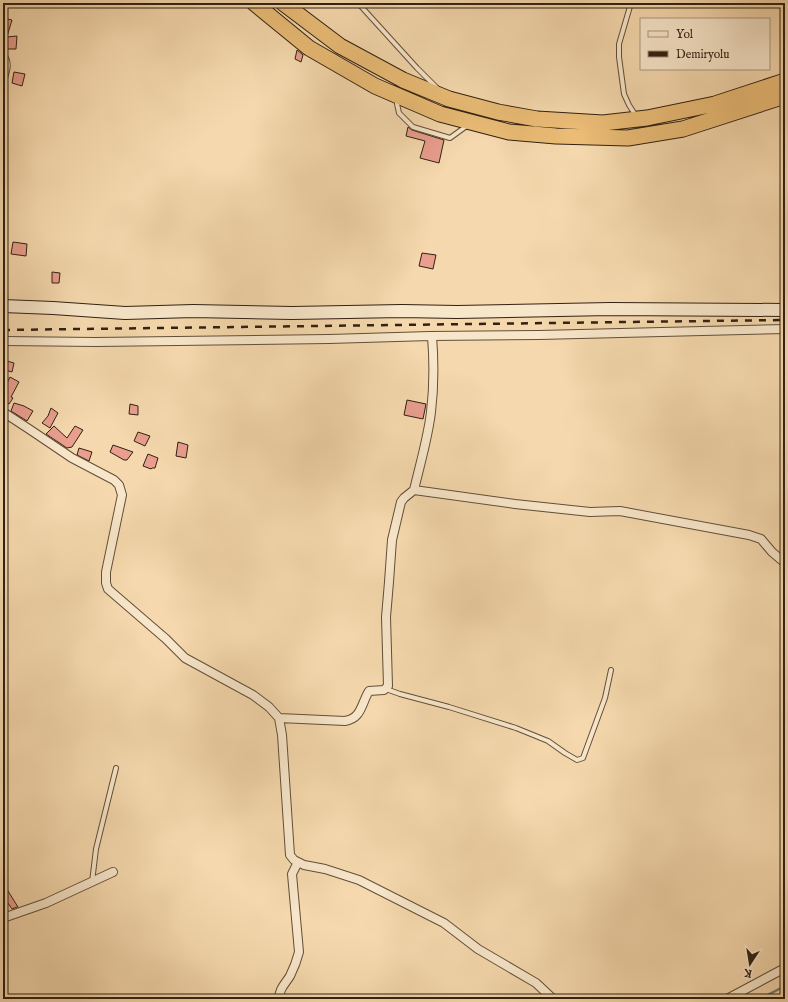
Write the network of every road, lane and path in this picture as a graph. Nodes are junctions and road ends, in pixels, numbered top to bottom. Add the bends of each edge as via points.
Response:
1 (254, 3) edge
2 (283, 3) edge
3 (358, 3) edge
4 (631, 3) edge
5 (3, 57) edge
6 (3, 78) edge
7 (785, 81) edge
8 (395, 95) junction
9 (785, 96) edge
10 (450, 99) junction
11 (638, 119) junction
12 (472, 122) junction
13 (3, 306) edge
14 (785, 310) edge
15 (785, 329) edge
16 (432, 336) junction
17 (3, 341) edge
18 (3, 412) edge
19 (414, 490) junction
20 (785, 563) edge
21 (610, 670) dead end
22 (385, 688) junction
23 (279, 718) junction
24 (116, 768) dead end
25 (298, 862) junction
26 (113, 872) dead end
27 (92, 882) junction
28 (3, 918) edge
29 (785, 968) edge
30 (279, 999) edge
31 (553, 999) edge
32 (727, 999) edge

1 - 8 highway via 309,48
2 - 10 highway via 340,46 403,80
3 - 10 lane via 417,68
4 - 11 lane via 619,44 619,57 624,94
5 - 6 street via 6,65
7 - 11 highway via 715,104
8 - 12 highway via 440,114
8 - 12 lane via 399,113 413,127 450,138
9 - 12 highway via 683,129 628,138 509,132
10 - 11 highway via 537,119 603,123
13 - 14 street via 125,313
15 - 16 street
16 - 17 street via 96,342
16 - 19 street via 434,358 431,412
18 - 23 street via 72,458 119,485 122,495 106,572 108,589 185,658 253,695
19 - 20 street via 590,512 620,511 749,535 761,539
19 - 22 street via 400,502 392,540 386,617 388,686
21 - 22 lane via 605,698 583,758 577,760 548,741 516,728
22 - 23 street via 369,691 354,720
23 - 25 street via 290,855
24 - 27 lane via 96,849
25 - 30 street via 292,874 299,952 297,962 281,988
25 - 31 street via 359,880 444,923 478,948 536,984
26 - 27 street
27 - 28 street via 46,903
29 - 32 street

